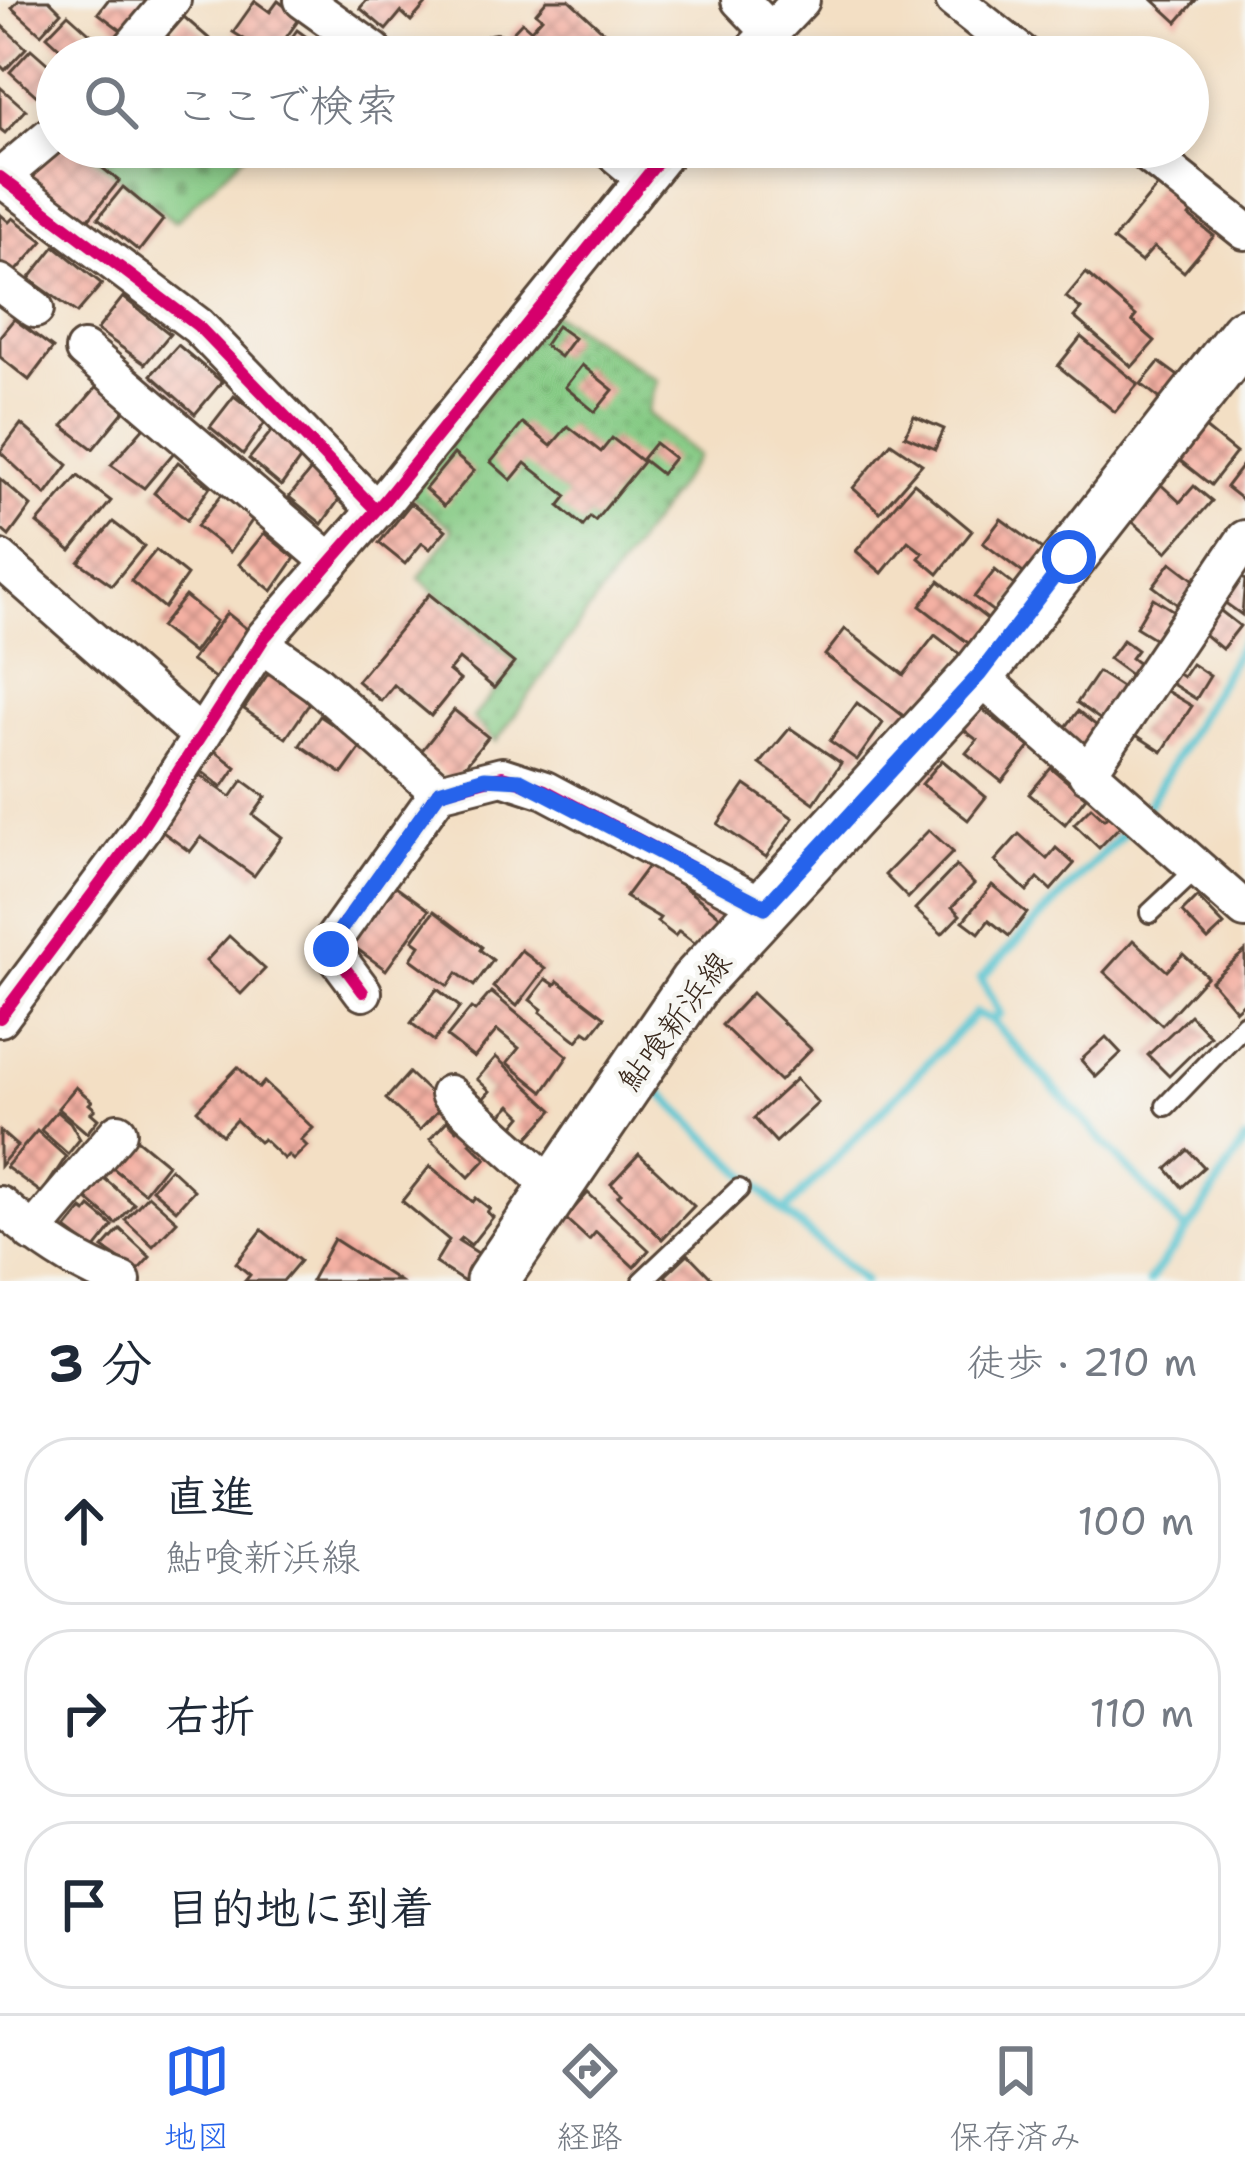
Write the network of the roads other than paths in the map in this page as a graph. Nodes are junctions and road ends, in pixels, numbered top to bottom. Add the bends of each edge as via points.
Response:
1 (172, 0) edge
2 (302, 0) edge
3 (740, 0) edge
4 (801, 0) edge
5 (954, 0) edge
6 (142, 36) edge
7 (353, 36) edge
8 (756, 36) edge
9 (767, 36) edge
10 (999, 36) edge
11 (36, 147) edge
12 (631, 168) edge
13 (652, 168) edge
14 (1166, 168) edge
15 (0, 177) edge
16 (643, 178) junction
17 (1245, 231) edge
18 (0, 283) edge
19 (34, 309) dead end
20 (1245, 334) edge
21 (84, 350) dead end
22 (376, 511) junction
23 (1245, 539) edge
24 (0, 559) edge
25 (332, 562) junction
26 (261, 644) junction
27 (979, 675) junction
28 (201, 736) junction
29 (1087, 774) junction
30 (439, 792) junction
31 (1199, 867) junction
32 (765, 907) junction
33 (1245, 910) edge
34 (1150, 913) dead end
35 (363, 992) dead end
36 (0, 1018) edge
37 (1245, 1024) edge
38 (449, 1094) dead end
39 (1166, 1106) dead end
40 (118, 1132) dead end
41 (555, 1189) junction
42 (739, 1189) dead end
43 (0, 1205) edge
44 (32, 1232) junction
45 (122, 1281) edge
46 (492, 1281) edge
47 (642, 1281) edge

1 - 6 street
2 - 7 street
3 - 8 street
4 - 9 street
5 - 10 street
11 - 15 street
12 - 16 street
13 - 16 street
14 - 17 street
15 - 22 street via 198,326
16 - 22 street
18 - 19 street
20 - 27 main road, 鮎喰新浜線
21 - 25 street
22 - 25 street
23 - 29 street
24 - 28 street
25 - 26 street
26 - 28 street
26 - 30 street
27 - 29 street
27 - 32 main road, 鮎喰新浜線
28 - 36 street
29 - 31 street
30 - 32 street via 485,778 520,780
30 - 35 street via 333,940 331,949
31 - 33 street
31 - 34 lane
32 - 41 main road, 鮎喰新浜線 via 695,983
37 - 39 lane
38 - 41 street
40 - 44 street
41 - 46 main road, 鮎喰新浜線
42 - 47 lane
43 - 44 street
44 - 45 street

